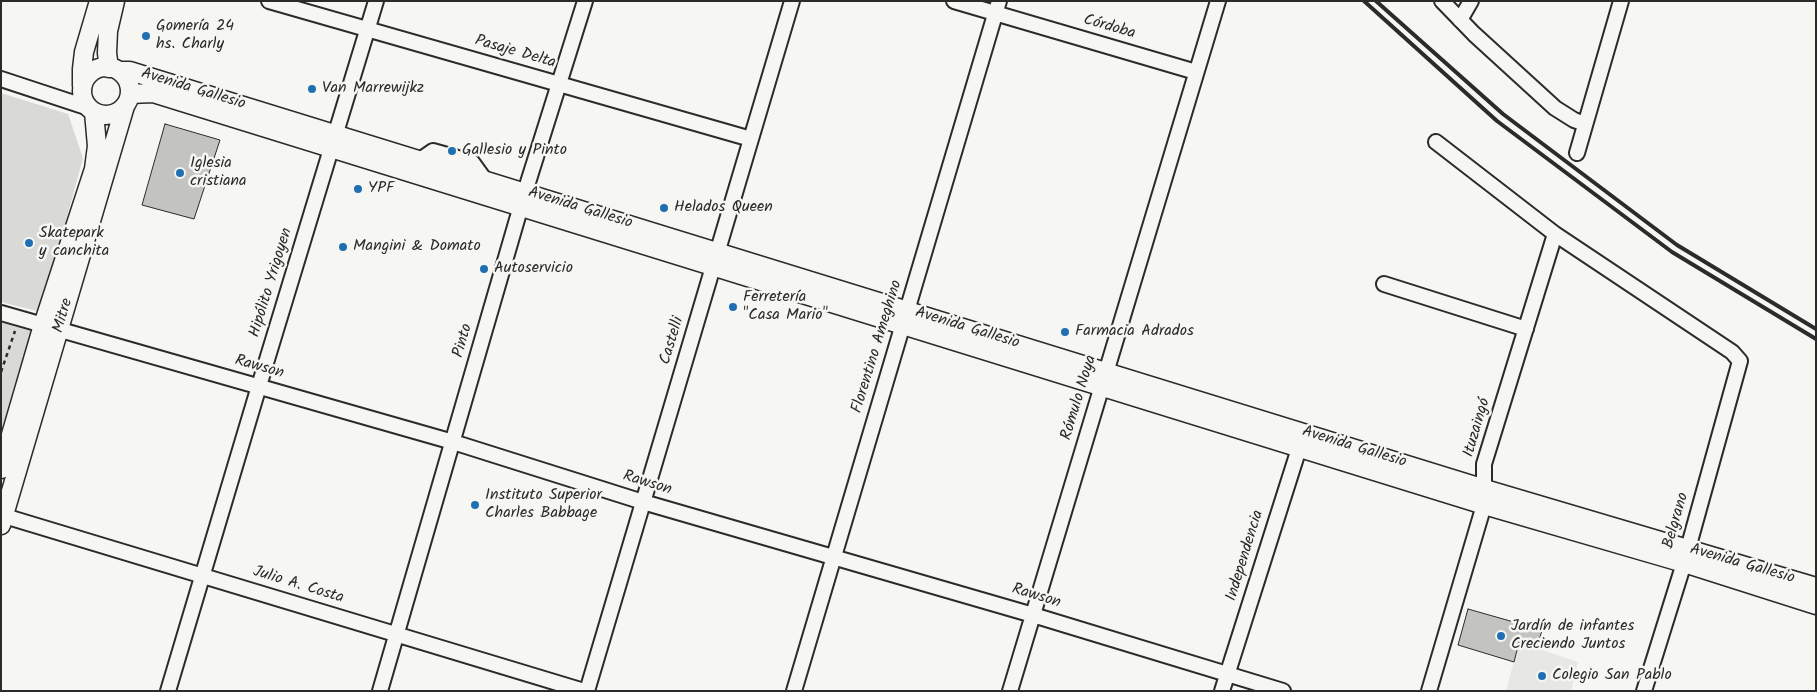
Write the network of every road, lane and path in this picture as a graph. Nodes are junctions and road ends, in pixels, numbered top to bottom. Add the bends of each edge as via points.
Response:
1 (98, 1) edge
2 (115, 1) edge
3 (269, 1) edge
4 (376, 1) edge
5 (585, 1) edge
6 (792, 1) edge
7 (954, 1) edge
8 (1218, 1) edge
9 (1442, 1) edge
10 (1471, 1) edge
11 (1621, 1) edge
12 (997, 7) edge
13 (1460, 20) junction
14 (368, 29) junction
15 (114, 70) junction
16 (1196, 72) junction
17 (1, 79) edge
18 (560, 84) junction
19 (82, 89) junction
20 (127, 100) junction
21 (92, 110) junction
22 (1585, 124) junction
23 (751, 139) junction
24 (334, 141) junction
25 (1436, 142) dead end
26 (1577, 154) dead end
27 (523, 200) junction
28 (1555, 234) junction
29 (715, 259) junction
30 (1384, 284) dead end
31 (1, 313) edge
32 (905, 317) junction
33 (19, 318) junction
34 (52, 327) junction
35 (1526, 329) junction
36 (1, 372) edge
37 (1104, 379) junction
38 (259, 386) junction
39 (1301, 440) junction
40 (453, 442) junction
41 (1, 469) edge
42 (1484, 497) junction
43 (643, 502) junction
44 (2, 519) edge
45 (834, 556) junction
46 (1686, 556) junction
47 (203, 576) junction
48 (1816, 587) edge
49 (1816, 604) edge
50 (1033, 615) junction
51 (397, 634) junction
52 (1228, 674) junction
53 (168, 691) edge
54 (380, 691) edge
55 (585, 691) edge
56 (794, 691) edge
57 (1010, 691) edge
58 (1222, 691) edge
59 (1283, 691) edge
60 (1429, 691) edge
61 (1644, 691) edge

1 - 19 main road via 84,52
2 - 15 main road via 107,46
3 - 14 street, Pasaje Delta
4 - 14 street, Hipólito Yrigoyen
5 - 18 street, Pinto
6 - 23 street, Castelli
7 - 12 street, Córdoba
8 - 16 street, Rómulo Noya
9 - 13 street
10 - 13 street
11 - 22 street
12 - 16 street, Córdoba
12 - 32 street, Florentino Ameghino
13 - 22 street via 1555,108
14 - 18 street, Pasaje Delta
14 - 24 street, Hipólito Yrigoyen
15 - 19 main road via 100,68 91,73
15 - 20 main road via 128,81
15 - 24 main road, Avenida Gallesio via 130,71
16 - 37 street, Rómulo Noya
17 - 21 street
18 - 23 street, Pasaje Delta
18 - 27 street, Pinto
19 - 21 main road via 84,100
20 - 21 main road via 120,111 107,115
20 - 24 main road, Avenida Gallesio via 153,93
20 - 34 main road, Mitre
21 - 34 main road, Mitre via 96,136 94,169
22 - 26 street
23 - 29 street, Castelli
24 - 27 main road, Avenida Gallesio
24 - 27 main road, Avenida Gallesio via 420,160 485,180
24 - 38 street, Hipólito Yrigoyen
25 - 28 street
27 - 29 main road, Avenida Gallesio
27 - 40 street, Pinto
28 - 35 street, Ituzaingó
28 - 46 street, Belgrano via 1740,360
29 - 32 main road, Avenida Gallesio
29 - 43 street, Castelli
30 - 35 street
31 - 33 street, Rawson
32 - 37 main road, Avenida Gallesio
32 - 45 street, Florentino Ameghino
33 - 34 street, Rawson
33 - 36 path
34 - 38 street, Rawson
34 - 41 main road, Mitre
34 - 44 main road, Mitre
35 - 42 street, Ituzaingó via 1484,464
37 - 39 main road, Avenida Gallesio
37 - 50 street, Rómulo Noya
38 - 40 street, Rawson
38 - 47 street, Hipólito Yrigoyen
39 - 42 main road, Avenida Gallesio
39 - 52 street, Independencia
40 - 43 street, Rawson
40 - 51 street, Pinto
42 - 46 main road, Avenida Gallesio
42 - 60 street, Ituzaingó
43 - 45 street, Rawson
43 - 55 street, Castelli
44 - 47 street, Julio A. Costa
45 - 50 street, Rawson
45 - 56 street, Florentino Ameghino
46 - 48 main road, Avenida Gallesio
46 - 49 main road, Avenida Gallesio
46 - 61 street, Belgrano
47 - 51 street, Julio A. Costa
47 - 53 street, Hipólito Yrigoyen
50 - 52 street, Rawson
50 - 57 street, Rómulo Noya
51 - 54 street, Pinto
51 - 55 street, Julio A. Costa
52 - 58 street, Independencia
52 - 59 street, Rawson

